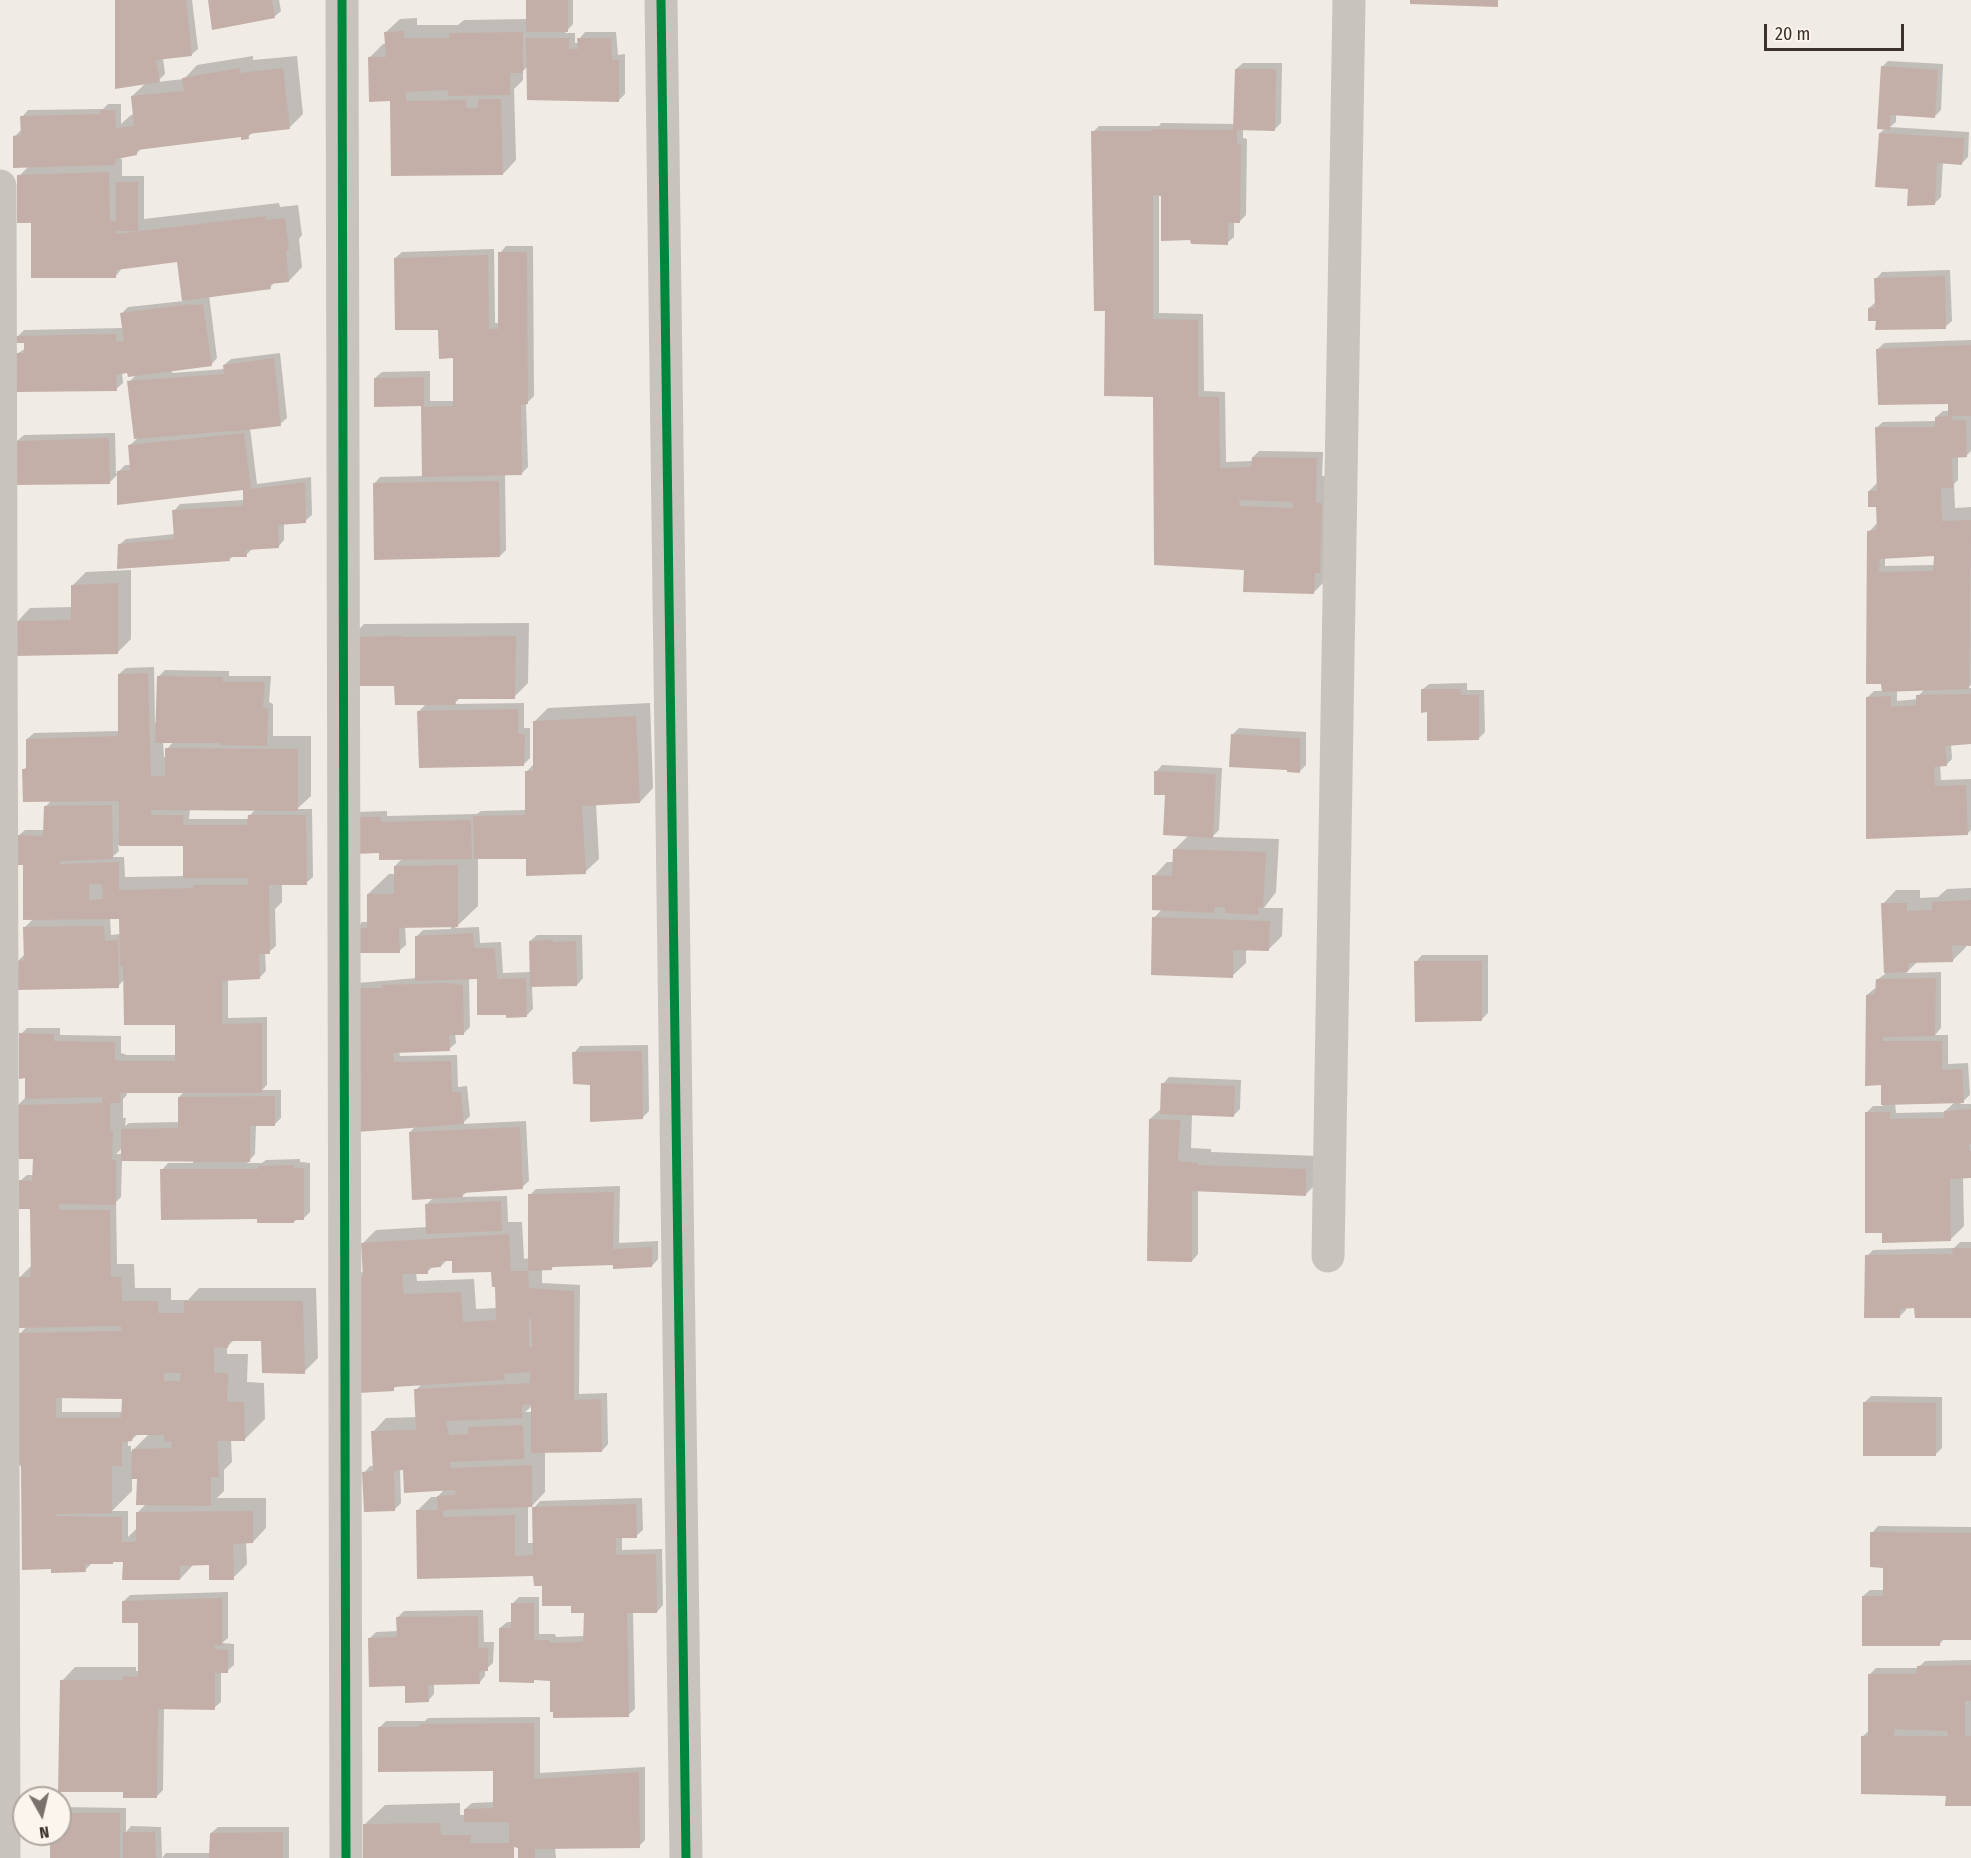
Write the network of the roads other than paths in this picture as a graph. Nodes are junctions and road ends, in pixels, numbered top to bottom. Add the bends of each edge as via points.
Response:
1 (342, 0) edge
2 (661, 0) edge
3 (1349, 0) edge
4 (0, 186) edge
5 (1328, 1256) dead end
6 (4, 1858) edge
7 (346, 1858) edge
8 (686, 1858) edge

1 - 7 street
2 - 8 street
3 - 5 street
4 - 6 street

